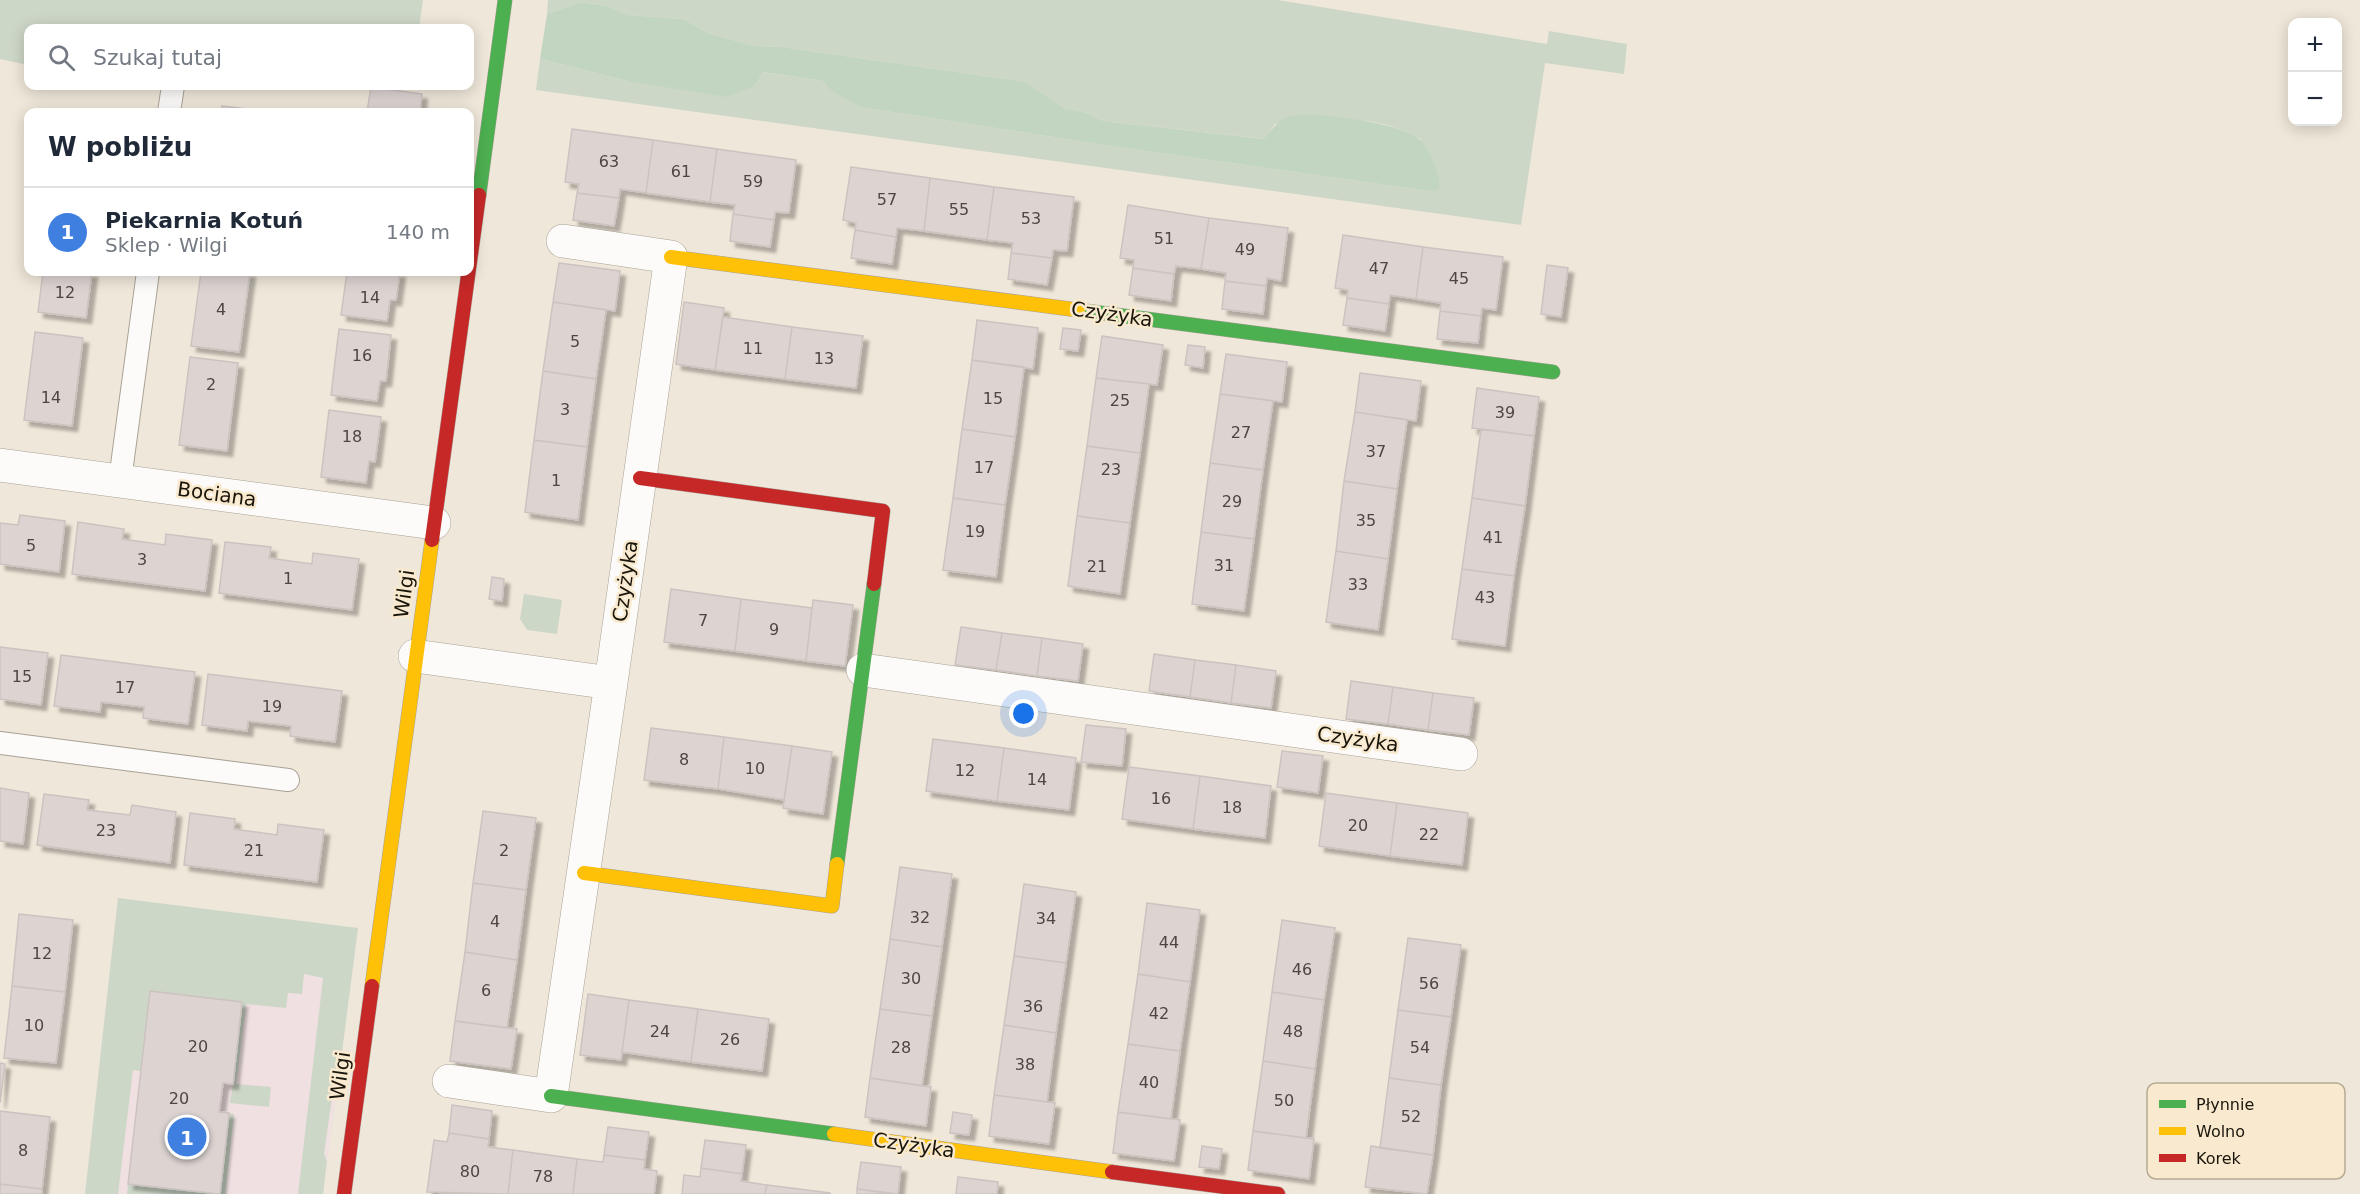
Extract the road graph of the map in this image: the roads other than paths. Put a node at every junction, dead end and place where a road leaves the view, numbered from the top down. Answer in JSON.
{"nodes":[{"id":1,"x":505,"y":0,"type":"edge"},
{"id":2,"x":172,"y":90,"type":"edge"},
{"id":3,"x":170,"y":108,"type":"edge"},
{"id":4,"x":474,"y":228,"type":"edge"},
{"id":5,"x":563,"y":241,"type":"dead end"},
{"id":6,"x":671,"y":256,"type":"junction"},
{"id":7,"x":147,"y":276,"type":"edge"},
{"id":8,"x":468,"y":276,"type":"edge"},
{"id":9,"x":1553,"y":372,"type":"dead end"},
{"id":10,"x":0,"y":465,"type":"edge"},
{"id":11,"x":640,"y":478,"type":"junction"},
{"id":12,"x":120,"y":480,"type":"junction"},
{"id":13,"x":434,"y":523,"type":"junction"},
{"id":14,"x":415,"y":656,"type":"junction"},
{"id":15,"x":863,"y":670,"type":"junction"},
{"id":16,"x":611,"y":683,"type":"junction"},
{"id":17,"x":0,"y":743,"type":"edge"},
{"id":18,"x":1461,"y":754,"type":"dead end"},
{"id":19,"x":288,"y":780,"type":"dead end"},
{"id":20,"x":584,"y":873,"type":"junction"},
{"id":21,"x":449,"y":1082,"type":"dead end"},
{"id":22,"x":551,"y":1096,"type":"junction"},
{"id":23,"x":344,"y":1194,"type":"edge"},
{"id":24,"x":1278,"y":1194,"type":"edge"}],
"edges":[{"from":1,"to":4,"type":"street","name":"Wilgi"},
{"from":2,"to":3,"type":"lane"},
{"from":5,"to":6,"type":"street","name":"Czyżyka"},
{"from":6,"to":9,"type":"street","name":"Czyżyka"},
{"from":6,"to":11,"type":"street","name":"Czyżyka"},
{"from":7,"to":12,"type":"lane"},
{"from":8,"to":13,"type":"street","name":"Wilgi"},
{"from":10,"to":12,"type":"street","name":"Bociana"},
{"from":11,"to":15,"type":"street"},
{"from":11,"to":16,"type":"street","name":"Czyżyka"},
{"from":12,"to":13,"type":"street","name":"Bociana"},
{"from":13,"to":14,"type":"street","name":"Wilgi"},
{"from":14,"to":16,"type":"street"},
{"from":14,"to":23,"type":"street","name":"Wilgi"},
{"from":15,"to":18,"type":"street","name":"Czyżyka"},
{"from":15,"to":20,"type":"street"},
{"from":16,"to":20,"type":"street","name":"Czyżyka"},
{"from":17,"to":19,"type":"lane"},
{"from":20,"to":22,"type":"street","name":"Czyżyka"},
{"from":21,"to":22,"type":"street","name":"Czyżyka"},
{"from":22,"to":24,"type":"street","name":"Czyżyka"}]}
